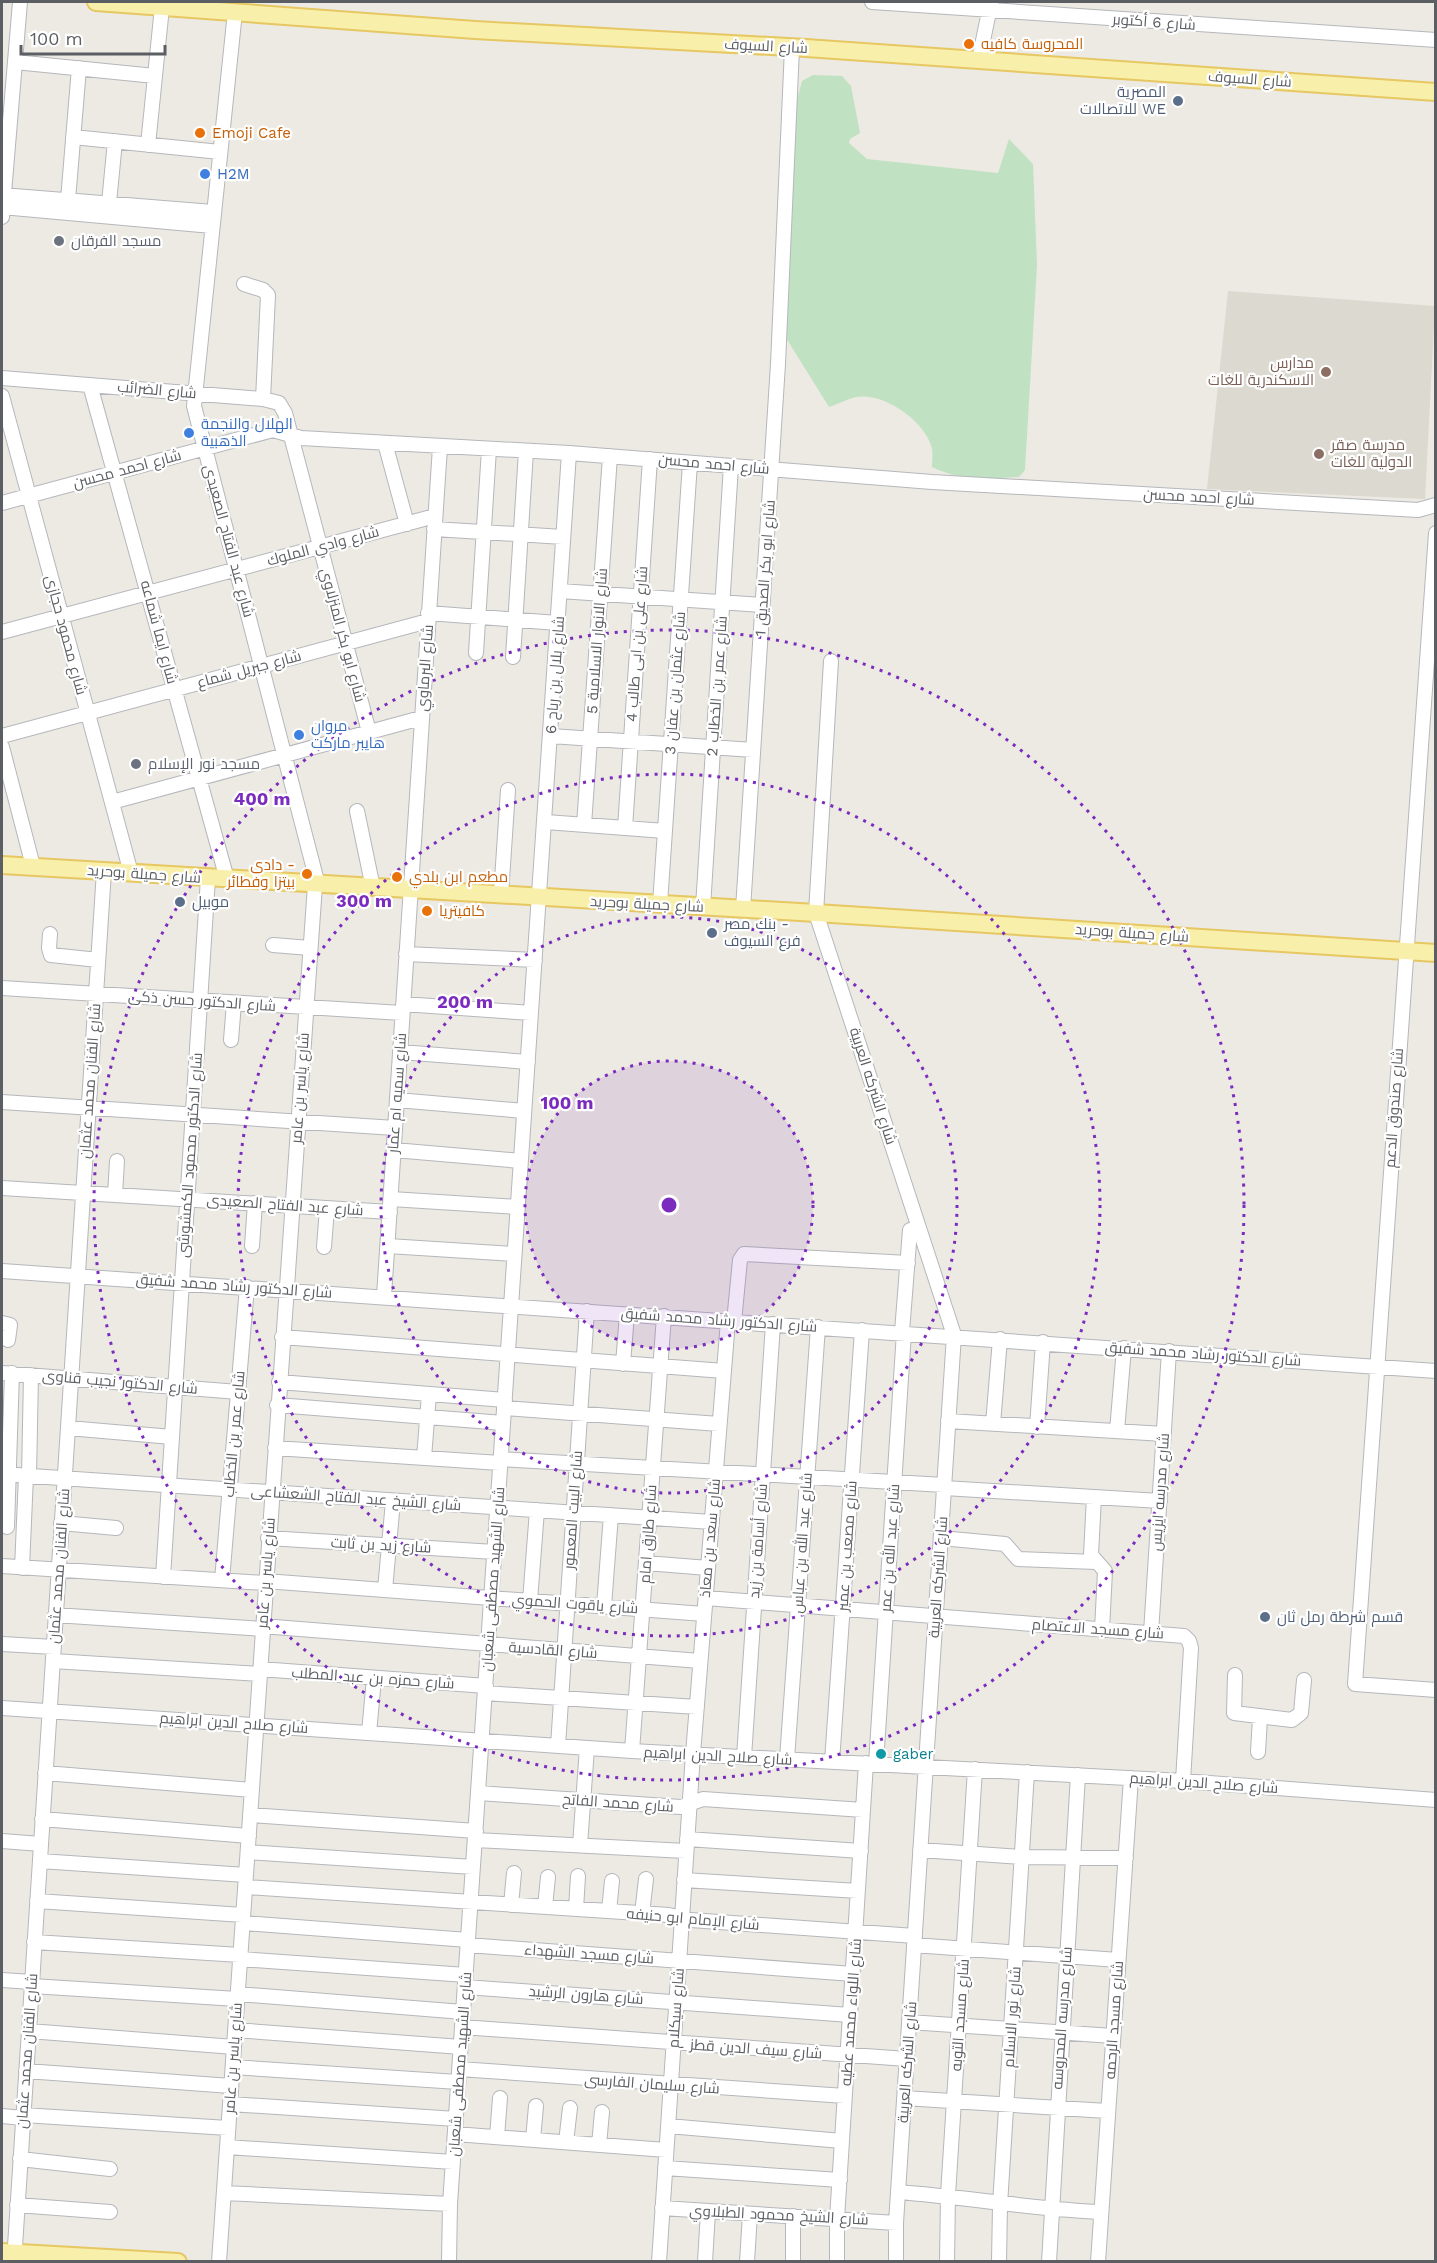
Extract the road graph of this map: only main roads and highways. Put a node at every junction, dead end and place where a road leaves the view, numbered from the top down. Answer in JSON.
{"nodes":[{"id":1,"x":96,"y":2,"type":"edge"},
{"id":2,"x":1436,"y":92,"type":"edge"},
{"id":3,"x":2,"y":865,"type":"edge"},
{"id":4,"x":1436,"y":953,"type":"edge"},
{"id":5,"x":10,"y":2255,"type":"edge"},
{"id":6,"x":178,"y":2262,"type":"edge"}],
"edges":[{"from":1,"to":2,"type":"main road","name":"شارع السيوف"},
{"from":3,"to":4,"type":"main road","name":"شارع جميلة بوحريد"},
{"from":5,"to":6,"type":"main road"}]}
